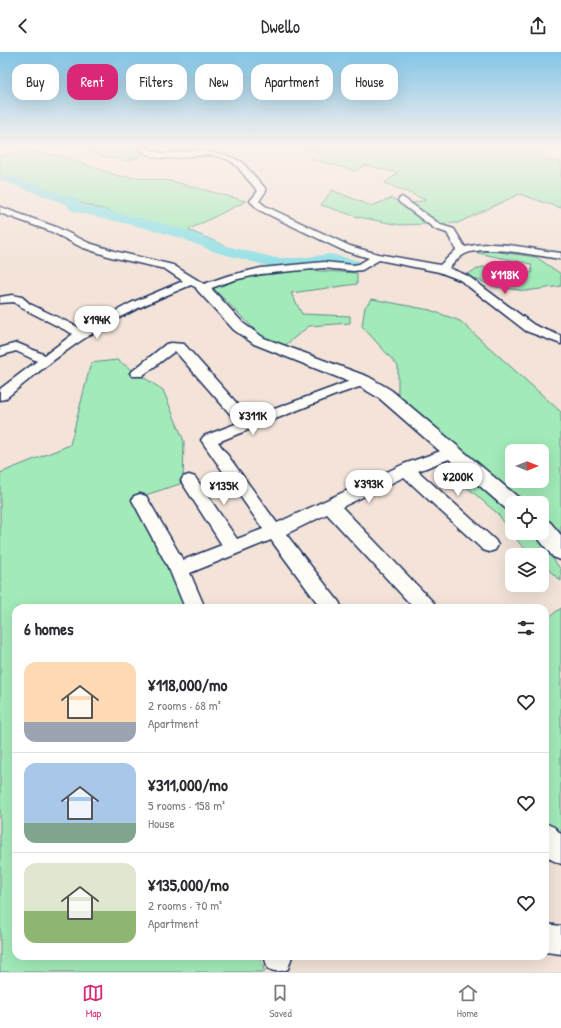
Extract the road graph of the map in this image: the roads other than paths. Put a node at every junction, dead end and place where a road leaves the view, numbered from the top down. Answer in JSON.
{"nodes":[{"id":1,"x":261,"y":189,"type":"edge"},
{"id":2,"x":402,"y":200,"type":"dead end"},
{"id":3,"x":0,"y":210,"type":"edge"},
{"id":4,"x":463,"y":251,"type":"junction"},
{"id":5,"x":561,"y":256,"type":"edge"},
{"id":6,"x":377,"y":258,"type":"junction"},
{"id":7,"x":442,"y":269,"type":"junction"},
{"id":8,"x":197,"y":284,"type":"junction"},
{"id":9,"x":0,"y":300,"type":"edge"},
{"id":10,"x":82,"y":334,"type":"junction"},
{"id":11,"x":561,"y":340,"type":"edge"},
{"id":12,"x":0,"y":352,"type":"edge"},
{"id":13,"x":46,"y":360,"type":"junction"},
{"id":14,"x":137,"y":373,"type":"dead end"},
{"id":15,"x":363,"y":381,"type":"junction"},
{"id":16,"x":0,"y":396,"type":"edge"},
{"id":17,"x":247,"y":424,"type":"junction"},
{"id":18,"x":452,"y":452,"type":"junction"},
{"id":19,"x":406,"y":470,"type":"junction"},
{"id":20,"x":190,"y":481,"type":"dead end"},
{"id":21,"x":505,"y":497,"type":"edge"},
{"id":22,"x":140,"y":500,"type":"dead end"},
{"id":23,"x":330,"y":506,"type":"junction"},
{"id":24,"x":276,"y":531,"type":"junction"},
{"id":25,"x":549,"y":536,"type":"edge"},
{"id":26,"x":490,"y":544,"type":"dead end"},
{"id":27,"x":233,"y":547,"type":"junction"},
{"id":28,"x":561,"y":551,"type":"edge"},
{"id":29,"x":179,"y":569,"type":"junction"},
{"id":30,"x":192,"y":604,"type":"edge"},
{"id":31,"x":329,"y":604,"type":"edge"},
{"id":32,"x":422,"y":604,"type":"edge"},
{"id":33,"x":549,"y":840,"type":"edge"},
{"id":34,"x":561,"y":851,"type":"edge"},
{"id":35,"x":549,"y":938,"type":"edge"},
{"id":36,"x":561,"y":940,"type":"edge"}],
"edges":[{"from":1,"to":6,"type":"street"},
{"from":2,"to":4,"type":"street"},
{"from":3,"to":8,"type":"street"},
{"from":4,"to":5,"type":"street"},
{"from":4,"to":7,"type":"street"},
{"from":6,"to":7,"type":"street"},
{"from":6,"to":8,"type":"street"},
{"from":7,"to":11,"type":"street"},
{"from":8,"to":10,"type":"street"},
{"from":8,"to":15,"type":"street"},
{"from":9,"to":10,"type":"street"},
{"from":10,"to":13,"type":"street"},
{"from":12,"to":13,"type":"street"},
{"from":13,"to":16,"type":"street"},
{"from":14,"to":17,"type":"street"},
{"from":15,"to":17,"type":"street"},
{"from":15,"to":18,"type":"street"},
{"from":17,"to":24,"type":"street"},
{"from":18,"to":19,"type":"street"},
{"from":18,"to":21,"type":"street"},
{"from":19,"to":23,"type":"street"},
{"from":19,"to":26,"type":"street"},
{"from":20,"to":27,"type":"street"},
{"from":22,"to":29,"type":"street"},
{"from":23,"to":24,"type":"street"},
{"from":23,"to":32,"type":"street"},
{"from":24,"to":27,"type":"street"},
{"from":24,"to":31,"type":"street"},
{"from":25,"to":28,"type":"street"},
{"from":27,"to":29,"type":"street"},
{"from":29,"to":30,"type":"street"},
{"from":33,"to":34,"type":"street"},
{"from":35,"to":36,"type":"street"}]}
